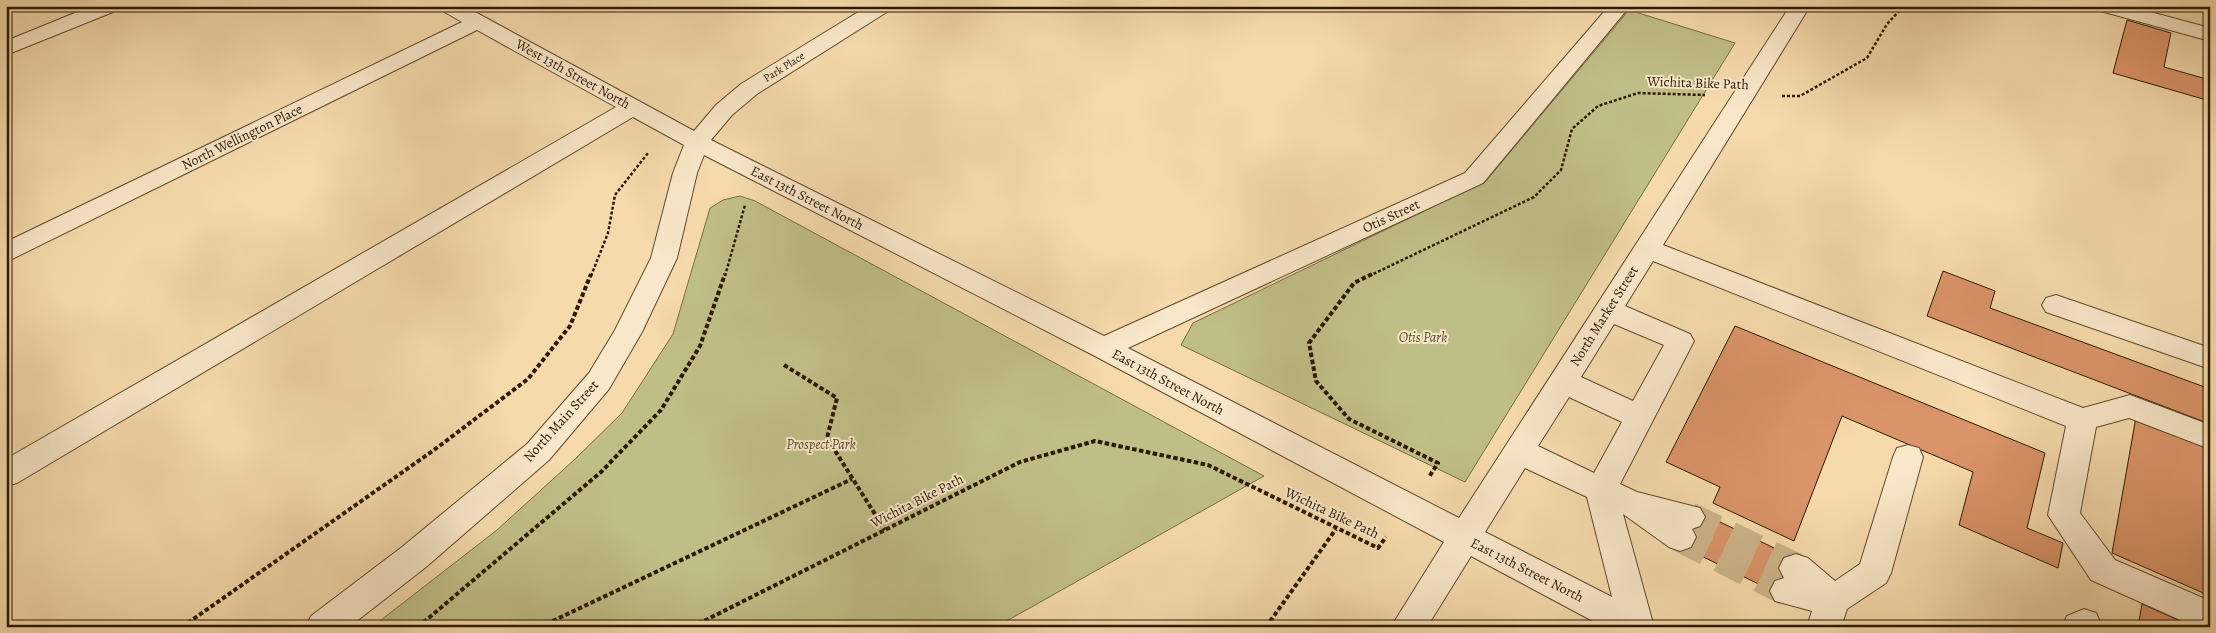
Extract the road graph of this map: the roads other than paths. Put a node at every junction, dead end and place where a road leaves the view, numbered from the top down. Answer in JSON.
{"nodes":[{"id":1,"x":111,"y":6,"type":"edge"},
{"id":2,"x":448,"y":6,"type":"edge"},
{"id":3,"x":883,"y":6,"type":"edge"},
{"id":4,"x":1620,"y":6,"type":"edge"},
{"id":5,"x":1800,"y":6,"type":"edge"},
{"id":6,"x":2104,"y":6,"type":"edge"},
{"id":7,"x":478,"y":22,"type":"junction"},
{"id":8,"x":2210,"y":35,"type":"edge"},
{"id":9,"x":6,"y":48,"type":"edge"},
{"id":10,"x":633,"y":107,"type":"junction"},
{"id":11,"x":697,"y":142,"type":"junction"},
{"id":12,"x":1647,"y":248,"type":"junction"},
{"id":13,"x":6,"y":253,"type":"edge"},
{"id":14,"x":2056,"y":305,"type":"dead end"},
{"id":15,"x":1608,"y":310,"type":"junction"},
{"id":16,"x":1103,"y":348,"type":"junction"},
{"id":17,"x":2210,"y":359,"type":"edge"},
{"id":18,"x":1562,"y":381,"type":"junction"},
{"id":19,"x":1640,"y":417,"type":"junction"},
{"id":20,"x":2082,"y":420,"type":"junction"},
{"id":21,"x":2210,"y":437,"type":"edge"},
{"id":22,"x":1518,"y":451,"type":"junction"},
{"id":23,"x":1908,"y":457,"type":"dead end"},
{"id":24,"x":6,"y":474,"type":"edge"},
{"id":25,"x":1601,"y":490,"type":"junction"},
{"id":26,"x":1685,"y":527,"type":"tunnel mouth"},
{"id":27,"x":1464,"y":538,"type":"junction"},
{"id":28,"x":1792,"y":579,"type":"tunnel mouth"},
{"id":29,"x":1829,"y":614,"type":"edge"},
{"id":30,"x":2210,"y":617,"type":"edge"},
{"id":31,"x":323,"y":627,"type":"edge"},
{"id":32,"x":1408,"y":627,"type":"edge"},
{"id":33,"x":1637,"y":627,"type":"edge"}],
"edges":[{"from":1,"to":9,"type":"street"},
{"from":2,"to":7,"type":"street","name":"West 13th Street North"},
{"from":3,"to":11,"type":"street","name":"Park Place"},
{"from":4,"to":16,"type":"street","name":"Otis Street"},
{"from":5,"to":12,"type":"street","name":"North Market Street"},
{"from":6,"to":8,"type":"street"},
{"from":7,"to":10,"type":"street","name":"West 13th Street North"},
{"from":7,"to":13,"type":"street","name":"North Wellington Place"},
{"from":10,"to":11,"type":"street","name":"West 13th Street North"},
{"from":10,"to":24,"type":"street"},
{"from":11,"to":16,"type":"street","name":"East 13th Street North"},
{"from":11,"to":31,"type":"street","name":"North Main Street"},
{"from":12,"to":15,"type":"street","name":"North Market Street"},
{"from":12,"to":20,"type":"street"},
{"from":14,"to":17,"type":"street"},
{"from":15,"to":18,"type":"street","name":"North Market Street"},
{"from":15,"to":19,"type":"street"},
{"from":16,"to":27,"type":"street","name":"East 13th Street North"},
{"from":18,"to":19,"type":"street"},
{"from":18,"to":22,"type":"street","name":"North Market Street"},
{"from":19,"to":25,"type":"street"},
{"from":20,"to":21,"type":"street"},
{"from":20,"to":30,"type":"street"},
{"from":22,"to":25,"type":"street"},
{"from":22,"to":27,"type":"street","name":"North Market Street"},
{"from":23,"to":29,"type":"street"},
{"from":25,"to":26,"type":"street"},
{"from":25,"to":33,"type":"street"},
{"from":27,"to":32,"type":"street","name":"North Market Street"},
{"from":27,"to":33,"type":"street","name":"East 13th Street North"},
{"from":28,"to":29,"type":"street"}]}
